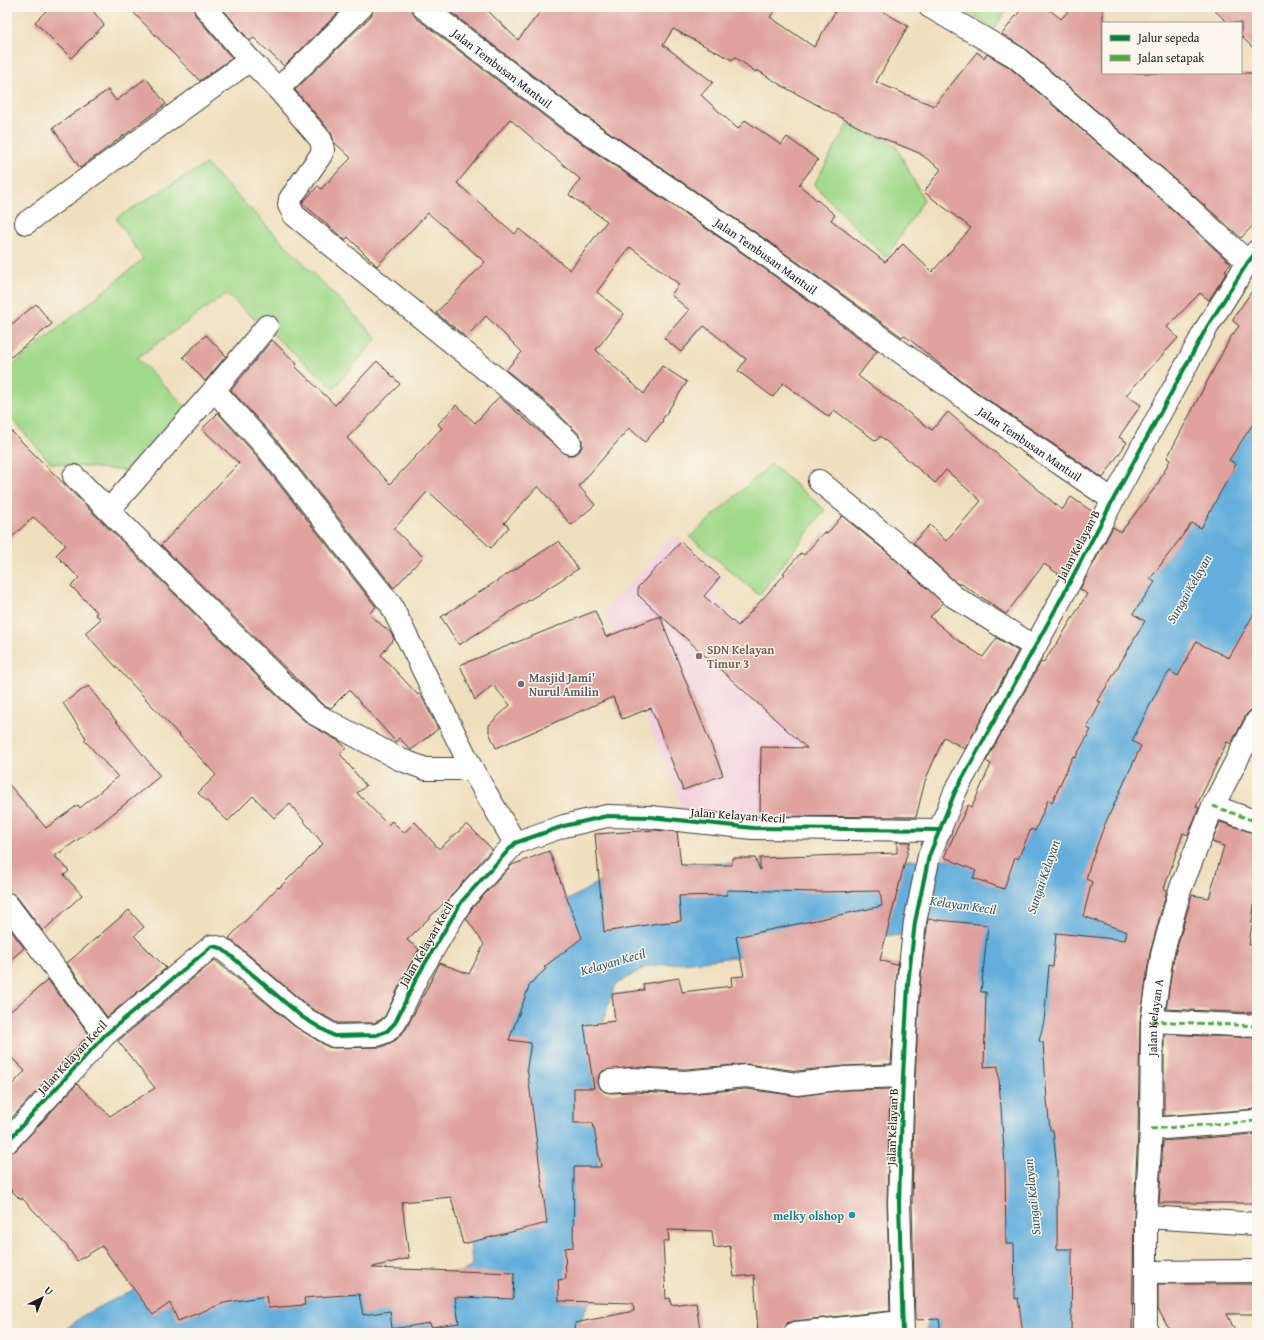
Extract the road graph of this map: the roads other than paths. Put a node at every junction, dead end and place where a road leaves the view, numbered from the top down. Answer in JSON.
{"nodes":[{"id":1,"x":205,"y":7,"type":"edge"},
{"id":2,"x":362,"y":7,"type":"edge"},
{"id":3,"x":423,"y":7,"type":"edge"},
{"id":4,"x":930,"y":7,"type":"edge"},
{"id":5,"x":250,"y":60,"type":"junction"},
{"id":6,"x":278,"y":89,"type":"junction"},
{"id":7,"x":26,"y":223,"type":"dead end"},
{"id":8,"x":1252,"y":256,"type":"edge"},
{"id":9,"x":268,"y":326,"type":"dead end"},
{"id":10,"x":214,"y":390,"type":"junction"},
{"id":11,"x":570,"y":443,"type":"dead end"},
{"id":12,"x":74,"y":476,"type":"dead end"},
{"id":13,"x":819,"y":480,"type":"dead end"},
{"id":14,"x":1113,"y":500,"type":"junction"},
{"id":15,"x":109,"y":510,"type":"junction"},
{"id":16,"x":1035,"y":647,"type":"junction"},
{"id":17,"x":1257,"y":721,"type":"edge"},
{"id":18,"x":472,"y":769,"type":"junction"},
{"id":19,"x":1213,"y":806,"type":"junction"},
{"id":20,"x":1257,"y":822,"type":"edge"},
{"id":21,"x":940,"y":830,"type":"junction"},
{"id":22,"x":515,"y":843,"type":"junction"},
{"id":23,"x":7,"y":904,"type":"edge"},
{"id":24,"x":1152,"y":1021,"type":"junction"},
{"id":25,"x":1257,"y":1026,"type":"edge"},
{"id":26,"x":105,"y":1035,"type":"junction"},
{"id":27,"x":903,"y":1076,"type":"junction"},
{"id":28,"x":610,"y":1081,"type":"dead end"},
{"id":29,"x":1257,"y":1121,"type":"edge"},
{"id":30,"x":1151,"y":1129,"type":"junction"},
{"id":31,"x":7,"y":1142,"type":"edge"},
{"id":32,"x":1146,"y":1217,"type":"junction"},
{"id":33,"x":1257,"y":1224,"type":"edge"},
{"id":34,"x":1257,"y":1271,"type":"edge"},
{"id":35,"x":1146,"y":1272,"type":"junction"},
{"id":36,"x":903,"y":1327,"type":"edge"},
{"id":37,"x":795,"y":1333,"type":"edge"},
{"id":38,"x":1146,"y":1333,"type":"edge"}],
"edges":[{"from":1,"to":5,"type":"street"},
{"from":2,"to":6,"type":"street"},
{"from":3,"to":14,"type":"street","name":"Jalan Tembusan Mantuil"},
{"from":4,"to":8,"type":"street"},
{"from":5,"to":6,"type":"street"},
{"from":5,"to":7,"type":"street"},
{"from":6,"to":11,"type":"street"},
{"from":8,"to":14,"type":"street","name":"Jalan Kelayan B"},
{"from":9,"to":10,"type":"street"},
{"from":10,"to":15,"type":"street"},
{"from":10,"to":18,"type":"street"},
{"from":12,"to":15,"type":"street"},
{"from":13,"to":16,"type":"street"},
{"from":14,"to":16,"type":"street","name":"Jalan Kelayan B"},
{"from":15,"to":18,"type":"street"},
{"from":16,"to":21,"type":"street","name":"Jalan Kelayan B"},
{"from":17,"to":19,"type":"street","name":"Jalan Kelayan A"},
{"from":18,"to":22,"type":"street"},
{"from":19,"to":20,"type":"street"},
{"from":19,"to":24,"type":"street","name":"Jalan Kelayan A"},
{"from":21,"to":22,"type":"street","name":"Jalan Kelayan Kecil"},
{"from":21,"to":27,"type":"street","name":"Jalan Kelayan B"},
{"from":22,"to":26,"type":"street","name":"Jalan Kelayan Kecil"},
{"from":23,"to":26,"type":"street"},
{"from":24,"to":25,"type":"street"},
{"from":24,"to":30,"type":"street","name":"Jalan Kelayan A"},
{"from":26,"to":31,"type":"street","name":"Jalan Kelayan Kecil"},
{"from":27,"to":28,"type":"street"},
{"from":27,"to":36,"type":"street","name":"Jalan Kelayan B"},
{"from":29,"to":30,"type":"street"},
{"from":30,"to":32,"type":"street","name":"Jalan Kelayan A"},
{"from":32,"to":33,"type":"street"},
{"from":32,"to":35,"type":"street","name":"Jalan Kelayan A"},
{"from":34,"to":35,"type":"street"},
{"from":35,"to":38,"type":"street","name":"Jalan Kelayan A"},
{"from":36,"to":37,"type":"street"}]}
